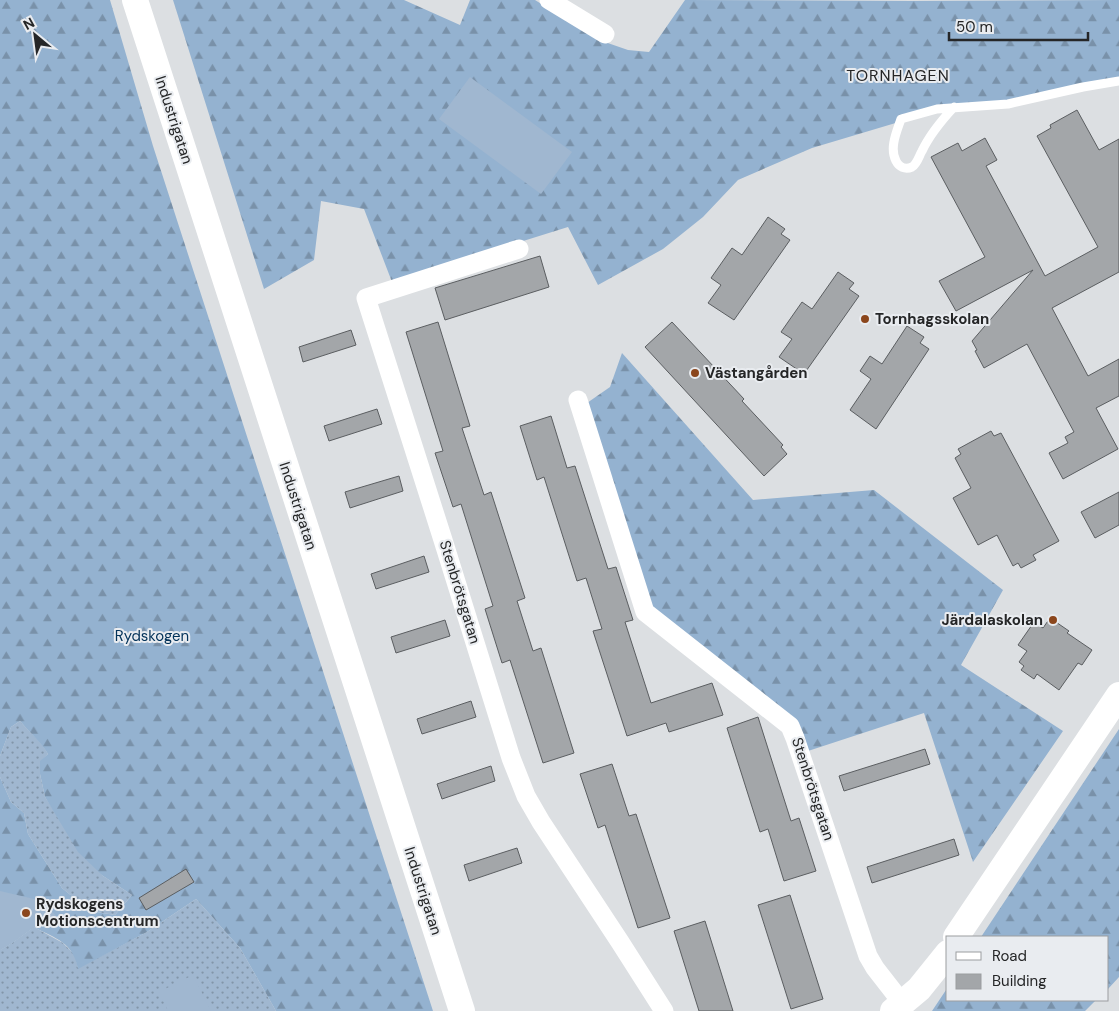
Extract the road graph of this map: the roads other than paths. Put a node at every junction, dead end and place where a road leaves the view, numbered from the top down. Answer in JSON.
{"nodes":[{"id":1,"x":135,"y":0,"type":"edge"},
{"id":2,"x":549,"y":0,"type":"edge"},
{"id":3,"x":605,"y":34,"type":"dead end"},
{"id":4,"x":1119,"y":81,"type":"edge"},
{"id":5,"x":954,"y":107,"type":"junction"},
{"id":6,"x":519,"y":249,"type":"dead end"},
{"id":7,"x":578,"y":400,"type":"dead end"},
{"id":8,"x":1119,"y":695,"type":"edge"},
{"id":9,"x":957,"y":936,"type":"edge"},
{"id":10,"x":946,"y":956,"type":"edge"},
{"id":11,"x":898,"y":1007,"type":"edge"},
{"id":12,"x":462,"y":1011,"type":"edge"},
{"id":13,"x":664,"y":1011,"type":"edge"}],
"edges":[{"from":1,"to":12,"type":"main road","name":"Industrigatan"},
{"from":2,"to":3,"type":"street"},
{"from":4,"to":5,"type":"lane"},
{"from":5,"to":5,"type":"lane"},
{"from":6,"to":13,"type":"street","name":"Stenbrötsgatan"},
{"from":7,"to":11,"type":"street","name":"Stenbrötsgatan"},
{"from":8,"to":9,"type":"main road"},
{"from":10,"to":11,"type":"main road","name":"Stenbrötsgatan"}]}
